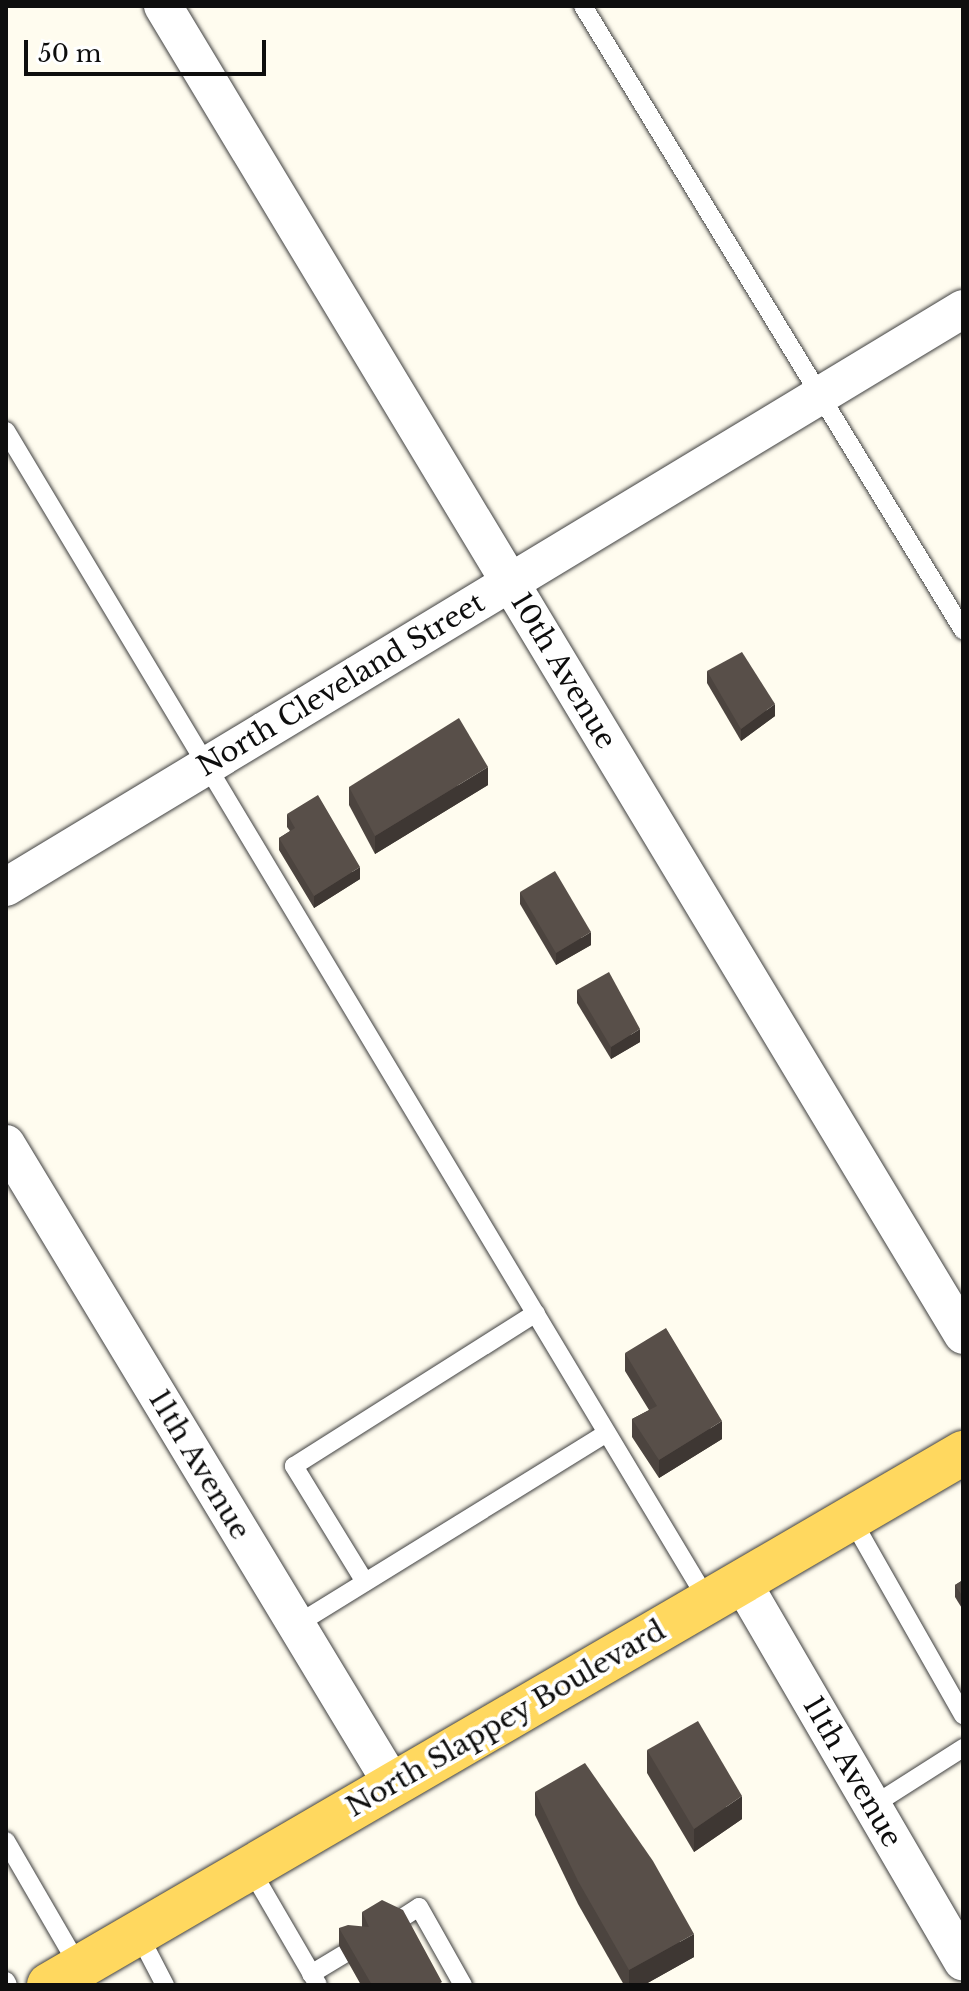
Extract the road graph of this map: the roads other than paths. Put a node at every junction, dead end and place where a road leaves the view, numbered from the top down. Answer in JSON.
{"nodes":[{"id":1,"x":163,"y":6,"type":"edge"},
{"id":2,"x":583,"y":6,"type":"edge"},
{"id":3,"x":963,"y":309,"type":"edge"},
{"id":4,"x":821,"y":395,"type":"junction"},
{"id":5,"x":6,"y":431,"type":"edge"},
{"id":6,"x":510,"y":582,"type":"junction"},
{"id":7,"x":963,"y":630,"type":"edge"},
{"id":8,"x":209,"y":766,"type":"junction"},
{"id":9,"x":6,"y":887,"type":"edge"},
{"id":10,"x":6,"y":1144,"type":"edge"},
{"id":11,"x":536,"y":1313,"type":"junction"},
{"id":12,"x":963,"y":1335,"type":"edge"},
{"id":13,"x":607,"y":1433,"type":"junction"},
{"id":14,"x":963,"y":1453,"type":"edge"},
{"id":15,"x":851,"y":1518,"type":"junction"},
{"id":16,"x":365,"y":1582,"type":"junction"},
{"id":17,"x":725,"y":1592,"type":"junction"},
{"id":18,"x":296,"y":1625,"type":"junction"},
{"id":19,"x":963,"y":1715,"type":"edge"},
{"id":20,"x":963,"y":1748,"type":"edge"},
{"id":21,"x":393,"y":1785,"type":"junction"},
{"id":22,"x":872,"y":1806,"type":"junction"},
{"id":23,"x":6,"y":1841,"type":"edge"},
{"id":24,"x":250,"y":1868,"type":"junction"},
{"id":25,"x":138,"y":1933,"type":"junction"},
{"id":26,"x":963,"y":1961,"type":"edge"},
{"id":27,"x":64,"y":1976,"type":"edge"},
{"id":28,"x":315,"y":1980,"type":"edge"},
{"id":29,"x":165,"y":1985,"type":"edge"},
{"id":30,"x":463,"y":1985,"type":"edge"}],
"edges":[{"from":1,"to":6,"type":"street","name":"10th Avenue"},
{"from":2,"to":4,"type":"lane"},
{"from":3,"to":4,"type":"street","name":"North Cleveland Street"},
{"from":4,"to":6,"type":"street","name":"North Cleveland Street"},
{"from":4,"to":7,"type":"lane"},
{"from":5,"to":8,"type":"lane"},
{"from":6,"to":8,"type":"street","name":"North Cleveland Street"},
{"from":6,"to":12,"type":"street","name":"10th Avenue"},
{"from":8,"to":9,"type":"street","name":"North Cleveland Street"},
{"from":8,"to":11,"type":"lane"},
{"from":10,"to":18,"type":"street","name":"11th Avenue"},
{"from":11,"to":13,"type":"lane"},
{"from":11,"to":16,"type":"lane"},
{"from":13,"to":16,"type":"lane"},
{"from":13,"to":17,"type":"lane"},
{"from":14,"to":15,"type":"main road","name":"North Slappey Boulevard"},
{"from":15,"to":17,"type":"main road","name":"North Slappey Boulevard"},
{"from":15,"to":19,"type":"lane"},
{"from":16,"to":18,"type":"lane"},
{"from":17,"to":21,"type":"main road","name":"North Slappey Boulevard"},
{"from":17,"to":22,"type":"street","name":"11th Avenue"},
{"from":18,"to":21,"type":"street","name":"11th Avenue"},
{"from":20,"to":22,"type":"lane"},
{"from":21,"to":24,"type":"main road","name":"North Slappey Boulevard"},
{"from":22,"to":26,"type":"street","name":"11th Avenue"},
{"from":23,"to":27,"type":"lane"},
{"from":24,"to":25,"type":"main road","name":"North Slappey Boulevard"},
{"from":24,"to":28,"type":"lane"},
{"from":25,"to":27,"type":"main road","name":"North Slappey Boulevard"},
{"from":25,"to":29,"type":"lane"},
{"from":28,"to":30,"type":"lane"}]}
